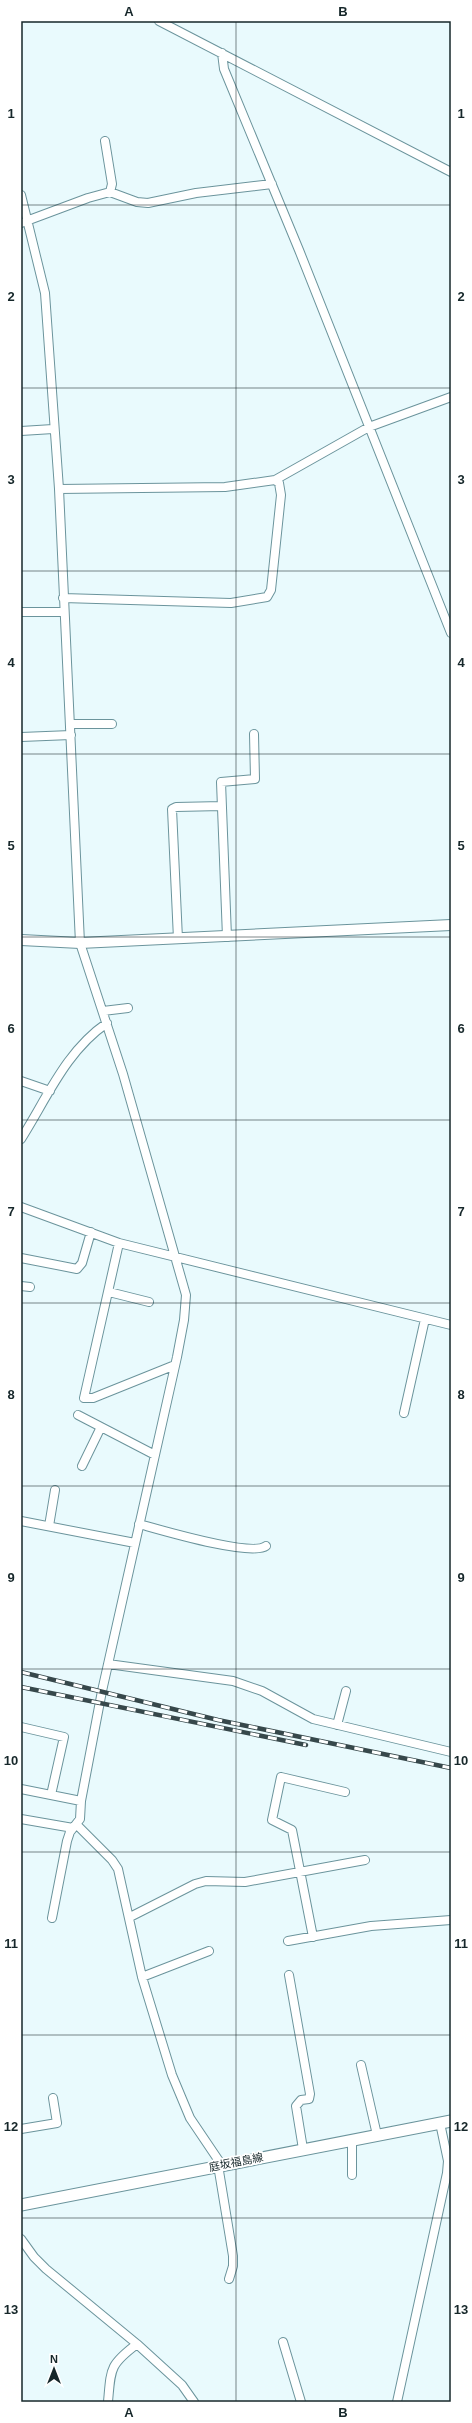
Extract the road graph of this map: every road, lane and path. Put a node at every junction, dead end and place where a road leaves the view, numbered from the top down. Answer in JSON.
{"nodes":[{"id":1,"x":159,"y":21,"type":"edge"},
{"id":2,"x":222,"y":53,"type":"junction"},
{"id":3,"x":105,"y":141,"type":"dead end"},
{"id":4,"x":451,"y":172,"type":"edge"},
{"id":5,"x":272,"y":184,"type":"junction"},
{"id":6,"x":110,"y":192,"type":"junction"},
{"id":7,"x":21,"y":195,"type":"edge"},
{"id":8,"x":24,"y":221,"type":"edge"},
{"id":9,"x":451,"y":397,"type":"edge"},
{"id":10,"x":369,"y":427,"type":"junction"},
{"id":11,"x":53,"y":429,"type":"junction"},
{"id":12,"x":21,"y":431,"type":"edge"},
{"id":13,"x":275,"y":480,"type":"junction"},
{"id":14,"x":59,"y":489,"type":"junction"},
{"id":15,"x":63,"y":598,"type":"junction"},
{"id":16,"x":21,"y":612,"type":"edge"},
{"id":17,"x":64,"y":612,"type":"junction"},
{"id":18,"x":451,"y":633,"type":"edge"},
{"id":19,"x":71,"y":724,"type":"junction"},
{"id":20,"x":112,"y":724,"type":"dead end"},
{"id":21,"x":254,"y":734,"type":"dead end"},
{"id":22,"x":71,"y":735,"type":"junction"},
{"id":23,"x":21,"y":737,"type":"edge"},
{"id":24,"x":222,"y":806,"type":"junction"},
{"id":25,"x":451,"y":925,"type":"edge"},
{"id":26,"x":227,"y":937,"type":"junction"},
{"id":27,"x":178,"y":939,"type":"junction"},
{"id":28,"x":21,"y":940,"type":"edge"},
{"id":29,"x":80,"y":943,"type":"junction"},
{"id":30,"x":128,"y":1008,"type":"dead end"},
{"id":31,"x":103,"y":1011,"type":"junction"},
{"id":32,"x":107,"y":1023,"type":"junction"},
{"id":33,"x":21,"y":1081,"type":"edge"},
{"id":34,"x":50,"y":1091,"type":"junction"},
{"id":35,"x":21,"y":1139,"type":"edge"},
{"id":36,"x":21,"y":1208,"type":"edge"},
{"id":37,"x":91,"y":1232,"type":"junction"},
{"id":38,"x":119,"y":1244,"type":"junction"},
{"id":39,"x":21,"y":1258,"type":"edge"},
{"id":40,"x":176,"y":1258,"type":"junction"},
{"id":41,"x":21,"y":1286,"type":"edge"},
{"id":42,"x":30,"y":1287,"type":"dead end"},
{"id":43,"x":109,"y":1292,"type":"junction"},
{"id":44,"x":150,"y":1302,"type":"dead end"},
{"id":45,"x":425,"y":1319,"type":"junction"},
{"id":46,"x":451,"y":1325,"type":"edge"},
{"id":47,"x":175,"y":1365,"type":"junction"},
{"id":48,"x":404,"y":1413,"type":"dead end"},
{"id":49,"x":78,"y":1415,"type":"dead end"},
{"id":50,"x":100,"y":1427,"type":"junction"},
{"id":51,"x":155,"y":1455,"type":"junction"},
{"id":52,"x":82,"y":1466,"type":"dead end"},
{"id":53,"x":55,"y":1490,"type":"dead end"},
{"id":54,"x":21,"y":1520,"type":"edge"},
{"id":55,"x":139,"y":1524,"type":"junction"},
{"id":56,"x":49,"y":1526,"type":"junction"},
{"id":57,"x":135,"y":1543,"type":"junction"},
{"id":58,"x":266,"y":1546,"type":"dead end"},
{"id":59,"x":108,"y":1664,"type":"junction"},
{"id":60,"x":346,"y":1691,"type":"dead end"},
{"id":61,"x":338,"y":1725,"type":"junction"},
{"id":62,"x":21,"y":1728,"type":"edge"},
{"id":63,"x":451,"y":1752,"type":"edge"},
{"id":64,"x":21,"y":1789,"type":"edge"},
{"id":65,"x":345,"y":1792,"type":"dead end"},
{"id":66,"x":51,"y":1795,"type":"junction"},
{"id":67,"x":81,"y":1801,"type":"junction"},
{"id":68,"x":21,"y":1819,"type":"edge"},
{"id":69,"x":75,"y":1826,"type":"junction"},
{"id":70,"x":365,"y":1860,"type":"dead end"},
{"id":71,"x":300,"y":1872,"type":"junction"},
{"id":72,"x":130,"y":1917,"type":"junction"},
{"id":73,"x":52,"y":1918,"type":"dead end"},
{"id":74,"x":451,"y":1920,"type":"edge"},
{"id":75,"x":313,"y":1937,"type":"junction"},
{"id":76,"x":288,"y":1941,"type":"dead end"},
{"id":77,"x":209,"y":1951,"type":"dead end"},
{"id":78,"x":289,"y":1975,"type":"dead end"},
{"id":79,"x":142,"y":1977,"type":"junction"},
{"id":80,"x":361,"y":2065,"type":"dead end"},
{"id":81,"x":53,"y":2098,"type":"dead end"},
{"id":82,"x":445,"y":2122,"type":"edge"},
{"id":83,"x":21,"y":2129,"type":"edge"},
{"id":84,"x":377,"y":2135,"type":"junction"},
{"id":85,"x":352,"y":2140,"type":"junction"},
{"id":86,"x":303,"y":2149,"type":"junction"},
{"id":87,"x":220,"y":2165,"type":"junction"},
{"id":88,"x":352,"y":2175,"type":"dead end"},
{"id":89,"x":21,"y":2205,"type":"edge"},
{"id":90,"x":21,"y":2239,"type":"edge"},
{"id":91,"x":229,"y":2279,"type":"dead end"},
{"id":92,"x":283,"y":2342,"type":"dead end"},
{"id":93,"x":137,"y":2344,"type":"junction"},
{"id":94,"x":108,"y":2402,"type":"edge"},
{"id":95,"x":194,"y":2402,"type":"edge"},
{"id":96,"x":301,"y":2402,"type":"edge"},
{"id":97,"x":398,"y":2402,"type":"edge"}],
"edges":[{"from":1,"to":2,"type":"street"},
{"from":2,"to":4,"type":"street"},
{"from":2,"to":5,"type":"street"},
{"from":3,"to":6,"type":"street"},
{"from":5,"to":6,"type":"street"},
{"from":5,"to":10,"type":"street"},
{"from":6,"to":8,"type":"street"},
{"from":7,"to":8,"type":"street"},
{"from":8,"to":11,"type":"street"},
{"from":9,"to":10,"type":"street"},
{"from":10,"to":13,"type":"street"},
{"from":10,"to":18,"type":"street"},
{"from":11,"to":12,"type":"street"},
{"from":11,"to":14,"type":"street"},
{"from":13,"to":14,"type":"street"},
{"from":13,"to":15,"type":"street"},
{"from":14,"to":15,"type":"street"},
{"from":15,"to":17,"type":"street"},
{"from":16,"to":17,"type":"street"},
{"from":17,"to":19,"type":"street"},
{"from":19,"to":20,"type":"street"},
{"from":19,"to":22,"type":"street"},
{"from":21,"to":24,"type":"street"},
{"from":22,"to":23,"type":"street"},
{"from":22,"to":29,"type":"street"},
{"from":24,"to":26,"type":"street"},
{"from":24,"to":27,"type":"street"},
{"from":25,"to":26,"type":"street"},
{"from":26,"to":27,"type":"street"},
{"from":27,"to":29,"type":"street"},
{"from":28,"to":29,"type":"street"},
{"from":29,"to":31,"type":"street"},
{"from":30,"to":31,"type":"street"},
{"from":31,"to":32,"type":"street"},
{"from":32,"to":34,"type":"street"},
{"from":32,"to":40,"type":"street"},
{"from":33,"to":34,"type":"street"},
{"from":34,"to":35,"type":"street"},
{"from":36,"to":37,"type":"street"},
{"from":37,"to":38,"type":"street"},
{"from":37,"to":39,"type":"street"},
{"from":38,"to":40,"type":"street"},
{"from":38,"to":43,"type":"street"},
{"from":40,"to":45,"type":"street"},
{"from":40,"to":47,"type":"street"},
{"from":41,"to":42,"type":"street"},
{"from":43,"to":44,"type":"street"},
{"from":43,"to":47,"type":"street"},
{"from":45,"to":46,"type":"street"},
{"from":45,"to":48,"type":"street"},
{"from":47,"to":51,"type":"street"},
{"from":49,"to":50,"type":"street"},
{"from":50,"to":51,"type":"street"},
{"from":50,"to":52,"type":"street"},
{"from":51,"to":55,"type":"street"},
{"from":53,"to":56,"type":"street"},
{"from":54,"to":56,"type":"street"},
{"from":55,"to":57,"type":"street"},
{"from":55,"to":58,"type":"street"},
{"from":56,"to":57,"type":"street"},
{"from":57,"to":59,"type":"street"},
{"from":59,"to":61,"type":"street"},
{"from":59,"to":67,"type":"street"},
{"from":60,"to":61,"type":"street"},
{"from":61,"to":63,"type":"street"},
{"from":62,"to":66,"type":"street"},
{"from":64,"to":66,"type":"street"},
{"from":65,"to":71,"type":"street"},
{"from":66,"to":67,"type":"street"},
{"from":67,"to":69,"type":"street"},
{"from":68,"to":69,"type":"street"},
{"from":69,"to":72,"type":"street"},
{"from":69,"to":73,"type":"street"},
{"from":70,"to":71,"type":"street"},
{"from":71,"to":72,"type":"street"},
{"from":71,"to":75,"type":"street"},
{"from":72,"to":79,"type":"street"},
{"from":74,"to":75,"type":"street"},
{"from":75,"to":76,"type":"street"},
{"from":77,"to":79,"type":"street"},
{"from":78,"to":86,"type":"street"},
{"from":79,"to":87,"type":"street"},
{"from":80,"to":84,"type":"street"},
{"from":81,"to":83,"type":"street"},
{"from":82,"to":84,"type":"main road","name":"庭坂福島線"},
{"from":82,"to":97,"type":"street"},
{"from":84,"to":85,"type":"main road","name":"庭坂福島線"},
{"from":85,"to":86,"type":"main road","name":"庭坂福島線"},
{"from":85,"to":88,"type":"street"},
{"from":86,"to":87,"type":"main road","name":"庭坂福島線"},
{"from":87,"to":89,"type":"main road","name":"庭坂福島線"},
{"from":87,"to":91,"type":"street"},
{"from":90,"to":93,"type":"street"},
{"from":92,"to":96,"type":"street"},
{"from":93,"to":94,"type":"street"},
{"from":93,"to":95,"type":"street"}]}
